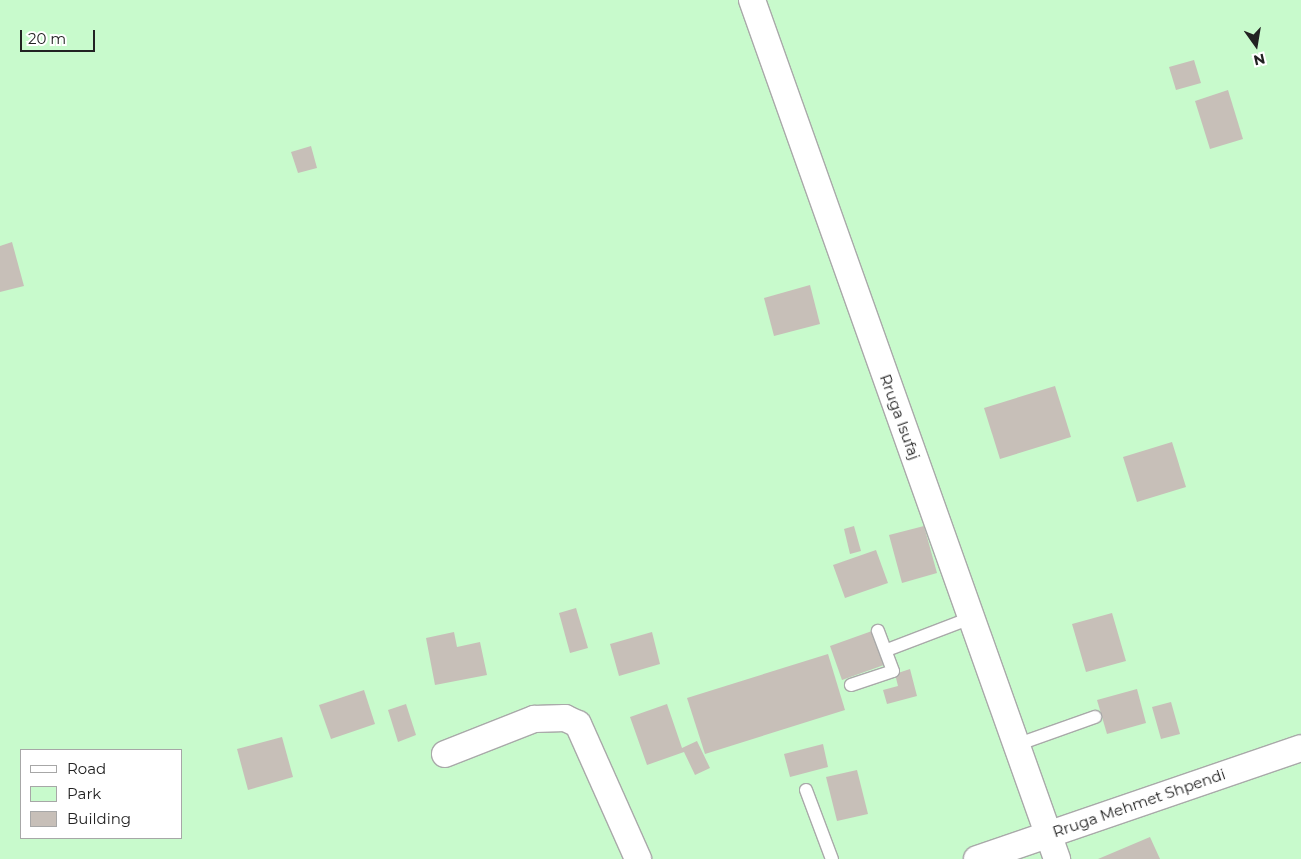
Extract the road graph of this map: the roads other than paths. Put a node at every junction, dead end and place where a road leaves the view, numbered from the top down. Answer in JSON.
{"nodes":[{"id":1,"x":752,"y":0,"type":"edge"},
{"id":2,"x":971,"y":618,"type":"junction"},
{"id":3,"x":878,"y":631,"type":"dead end"},
{"id":4,"x":887,"y":650,"type":"junction"},
{"id":5,"x":851,"y":685,"type":"dead end"},
{"id":6,"x":1095,"y":717,"type":"dead end"},
{"id":7,"x":1016,"y":745,"type":"junction"},
{"id":8,"x":1301,"y":748,"type":"edge"},
{"id":9,"x":445,"y":754,"type":"dead end"},
{"id":10,"x":806,"y":790,"type":"dead end"},
{"id":11,"x":1048,"y":834,"type":"junction"},
{"id":12,"x":638,"y":859,"type":"edge"},
{"id":13,"x":832,"y":859,"type":"edge"},
{"id":14,"x":977,"y":859,"type":"edge"},
{"id":15,"x":1057,"y":859,"type":"edge"}],
"edges":[{"from":1,"to":2,"type":"street","name":"Rruga Isufaj"},
{"from":2,"to":4,"type":"lane"},
{"from":2,"to":7,"type":"street","name":"Rruga Isufaj"},
{"from":3,"to":4,"type":"lane"},
{"from":4,"to":5,"type":"lane"},
{"from":6,"to":7,"type":"lane"},
{"from":7,"to":11,"type":"street","name":"Rruga Isufaj"},
{"from":8,"to":11,"type":"street","name":"Rruga Mehmet Shpendi"},
{"from":9,"to":12,"type":"street"},
{"from":10,"to":13,"type":"lane"},
{"from":11,"to":14,"type":"street","name":"Rruga Mehmet Shpendi"},
{"from":11,"to":15,"type":"street","name":"Rruga Isufaj"}]}
